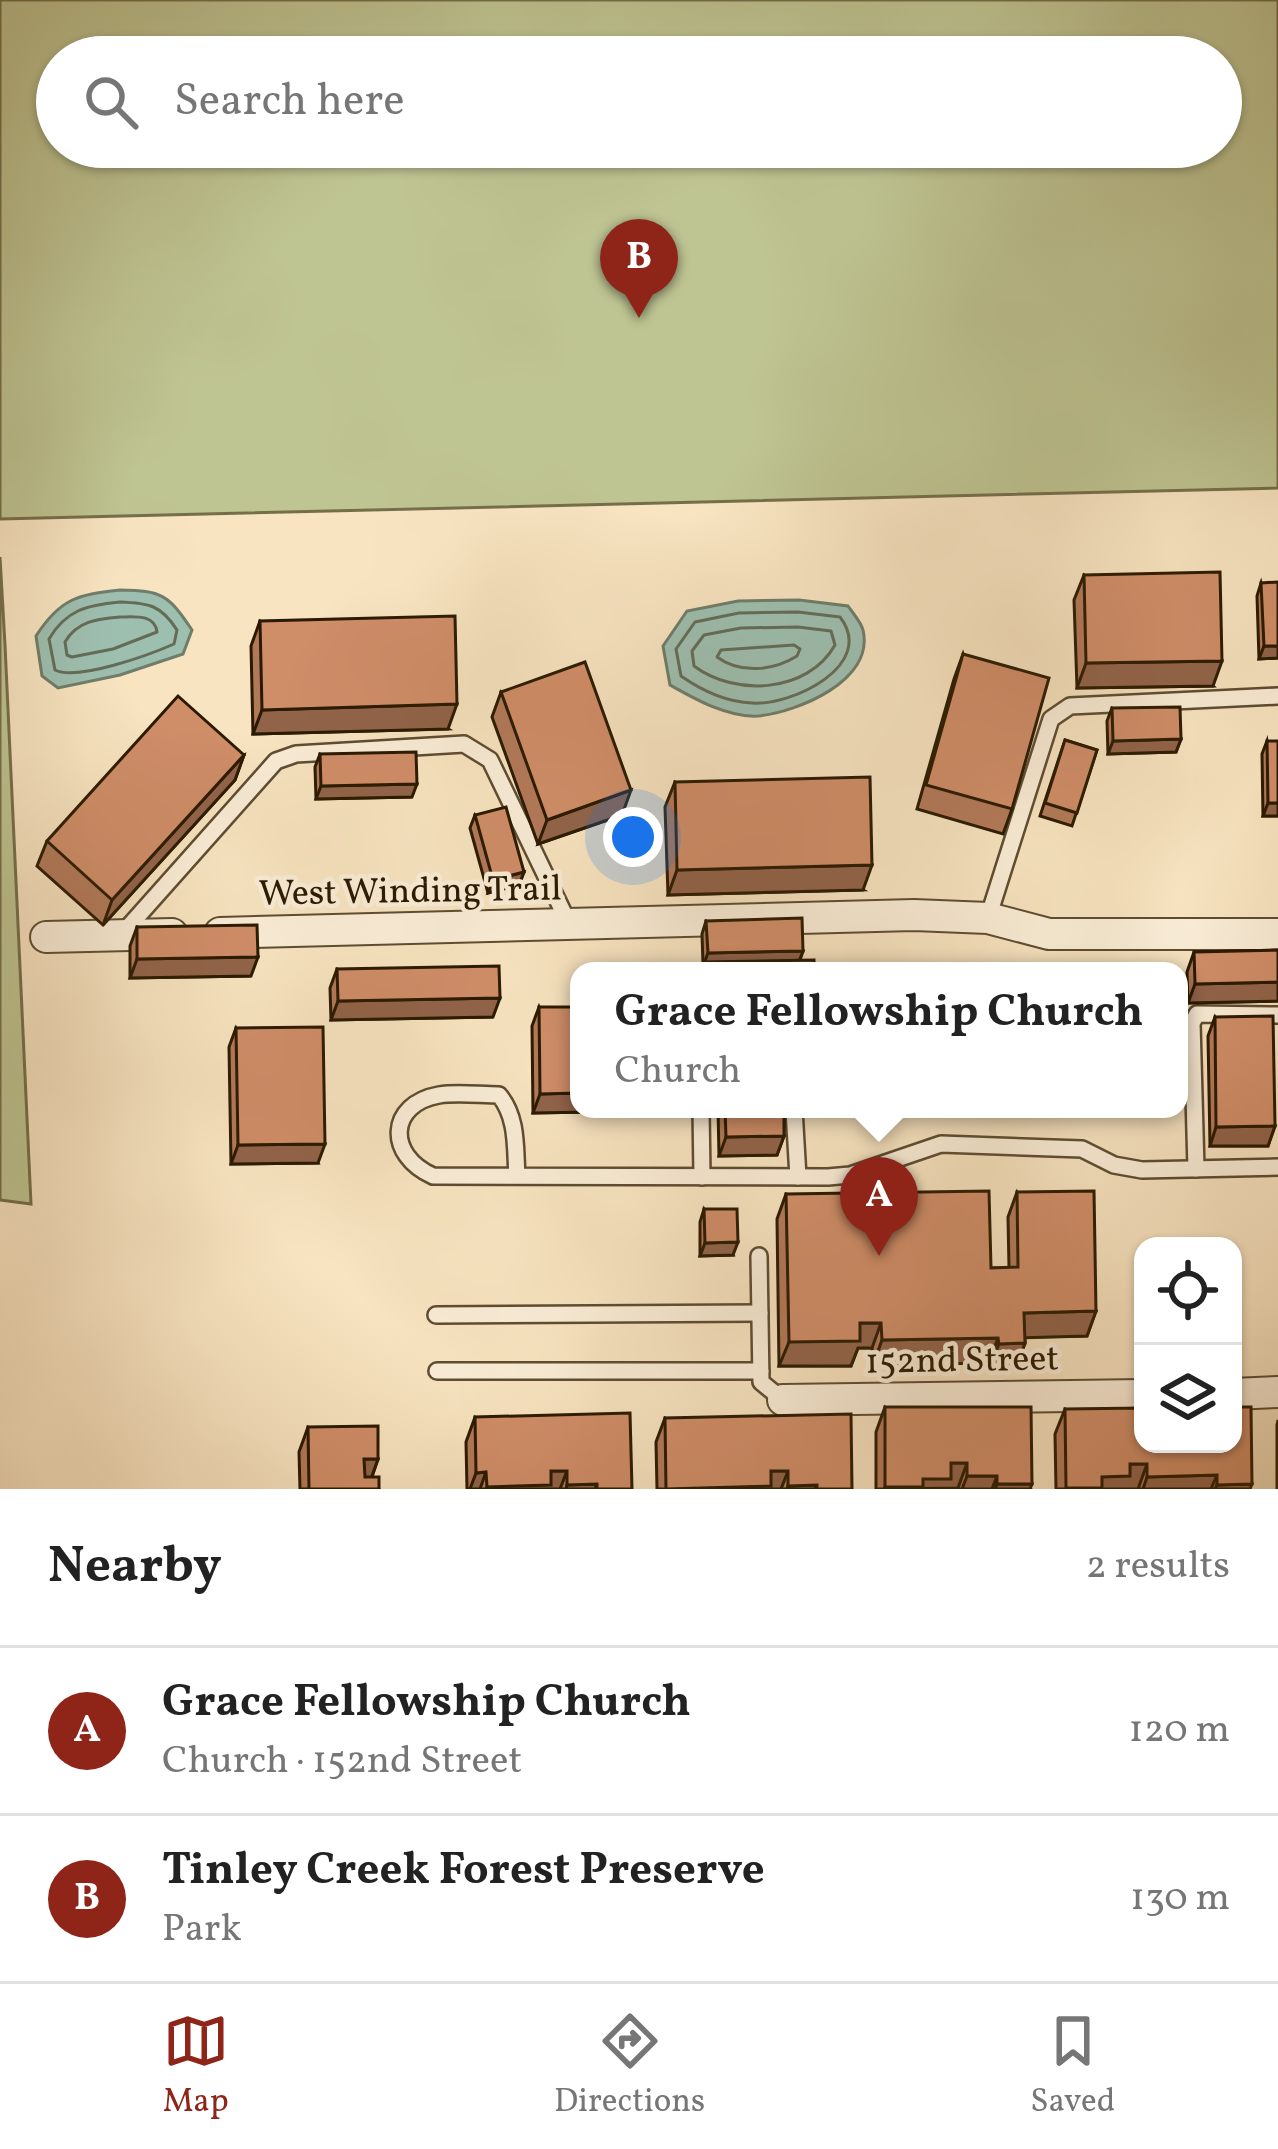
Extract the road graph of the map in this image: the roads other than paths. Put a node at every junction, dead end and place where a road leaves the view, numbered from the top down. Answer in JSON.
{"nodes":[{"id":1,"x":1278,"y":696,"type":"edge"},
{"id":2,"x":988,"y":918,"type":"junction"},
{"id":3,"x":569,"y":924,"type":"junction"},
{"id":4,"x":1278,"y":934,"type":"edge"},
{"id":5,"x":120,"y":936,"type":"junction"},
{"id":6,"x":46,"y":938,"type":"dead end"},
{"id":7,"x":1278,"y":1015,"type":"edge"},
{"id":8,"x":701,"y":1118,"type":"edge"},
{"id":9,"x":795,"y":1118,"type":"edge"},
{"id":10,"x":1278,"y":1167,"type":"edge"},
{"id":11,"x":1196,"y":1169,"type":"junction"},
{"id":12,"x":517,"y":1176,"type":"junction"},
{"id":13,"x":702,"y":1177,"type":"junction"},
{"id":14,"x":798,"y":1177,"type":"junction"},
{"id":15,"x":759,"y":1256,"type":"dead end"},
{"id":16,"x":760,"y":1313,"type":"junction"},
{"id":17,"x":436,"y":1316,"type":"dead end"},
{"id":18,"x":437,"y":1371,"type":"dead end"},
{"id":19,"x":761,"y":1371,"type":"junction"},
{"id":20,"x":1278,"y":1392,"type":"edge"},
{"id":21,"x":1242,"y":1394,"type":"edge"},
{"id":22,"x":1134,"y":1395,"type":"edge"},
{"id":23,"x":783,"y":1400,"type":"joint"}],
"edges":[{"from":1,"to":2,"type":"lane"},
{"from":2,"to":3,"type":"street","name":"West Winding Trail"},
{"from":2,"to":4,"type":"street","name":"West Winding Trail"},
{"from":3,"to":5,"type":"street","name":"West Winding Trail"},
{"from":3,"to":5,"type":"lane"},
{"from":5,"to":6,"type":"street","name":"West Winding Trail"},
{"from":7,"to":11,"type":"lane"},
{"from":8,"to":13,"type":"lane"},
{"from":9,"to":14,"type":"lane"},
{"from":10,"to":11,"type":"lane"},
{"from":11,"to":14,"type":"lane"},
{"from":12,"to":12,"type":"lane"},
{"from":12,"to":13,"type":"lane"},
{"from":13,"to":14,"type":"lane"},
{"from":15,"to":16,"type":"lane"},
{"from":16,"to":17,"type":"lane"},
{"from":16,"to":19,"type":"lane"},
{"from":18,"to":19,"type":"lane"},
{"from":19,"to":23,"type":"lane"},
{"from":20,"to":21,"type":"street"},
{"from":22,"to":23,"type":"street","name":"152nd Street"}]}
